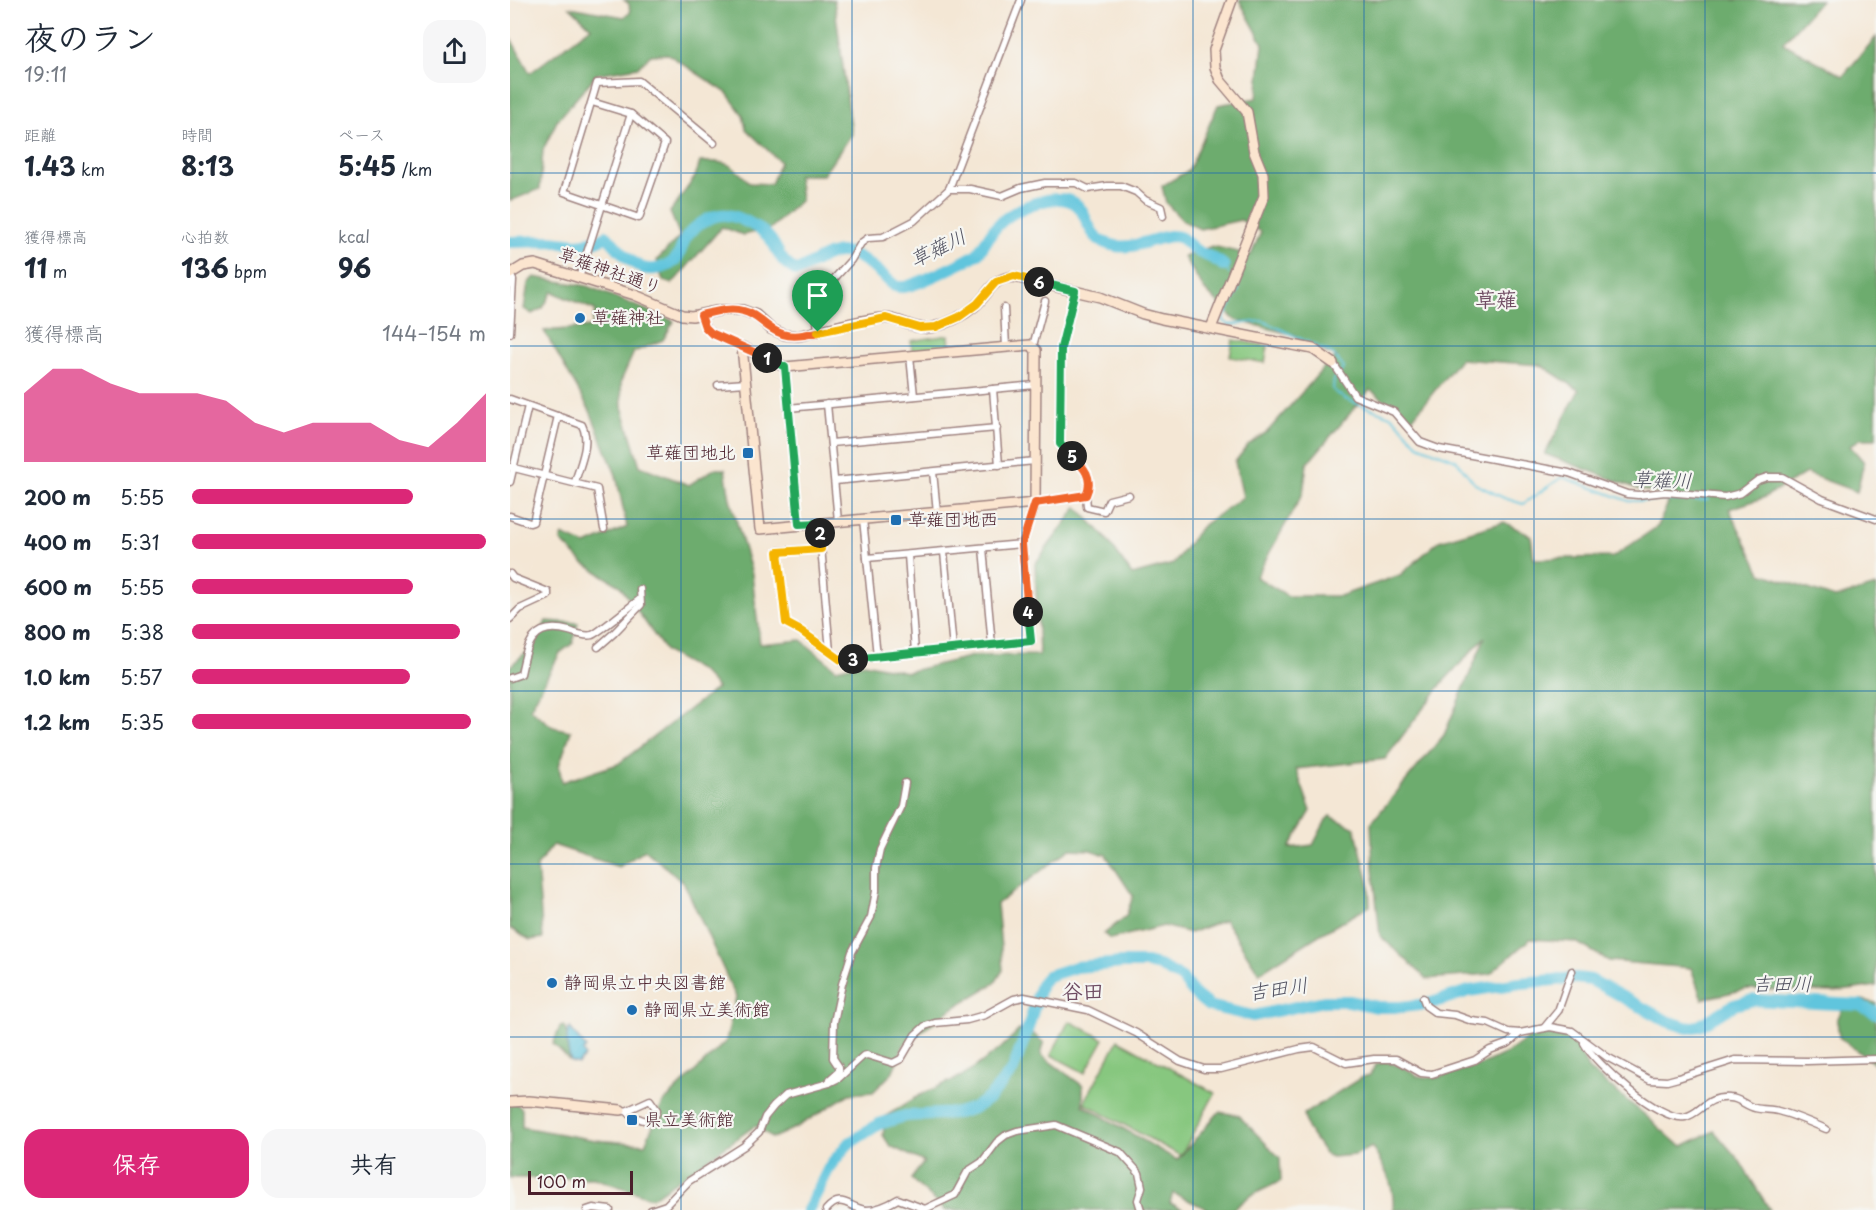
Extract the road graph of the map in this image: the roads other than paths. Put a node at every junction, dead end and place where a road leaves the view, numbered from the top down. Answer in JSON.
{"nodes":[{"id":1,"x":1021,"y":0,"type":"edge"},
{"id":2,"x":1232,"y":0,"type":"edge"},
{"id":3,"x":592,"y":102,"type":"junction"},
{"id":4,"x":631,"y":114,"type":"junction"},
{"id":5,"x":714,"y":143,"type":"dead end"},
{"id":6,"x":949,"y":189,"type":"junction"},
{"id":7,"x":602,"y":206,"type":"junction"},
{"id":8,"x":1163,"y":216,"type":"dead end"},
{"id":9,"x":510,"y":274,"type":"edge"},
{"id":10,"x":579,"y":278,"type":"junction"},
{"id":11,"x":1075,"y":291,"type":"junction"},
{"id":12,"x":1045,"y":301,"type":"dead end"},
{"id":13,"x":1004,"y":308,"type":"dead end"},
{"id":14,"x":701,"y":315,"type":"junction"},
{"id":15,"x":1211,"y":327,"type":"junction"},
{"id":16,"x":510,"y":330,"type":"edge"},
{"id":17,"x":818,"y":332,"type":"junction"},
{"id":18,"x":1034,"y":346,"type":"junction"},
{"id":19,"x":742,"y":347,"type":"junction"},
{"id":20,"x":1006,"y":347,"type":"junction"},
{"id":21,"x":910,"y":356,"type":"junction"},
{"id":22,"x":1333,"y":363,"type":"joint"},
{"id":23,"x":785,"y":367,"type":"junction"},
{"id":24,"x":746,"y":383,"type":"junction"},
{"id":25,"x":718,"y":385,"type":"dead end"},
{"id":26,"x":1035,"y":385,"type":"junction"},
{"id":27,"x":993,"y":389,"type":"junction"},
{"id":28,"x":915,"y":396,"type":"junction"},
{"id":29,"x":510,"y":399,"type":"edge"},
{"id":30,"x":828,"y":404,"type":"junction"},
{"id":31,"x":528,"y":406,"type":"junction"},
{"id":32,"x":788,"y":408,"type":"junction"},
{"id":33,"x":558,"y":416,"type":"junction"},
{"id":34,"x":997,"y":428,"type":"junction"},
{"id":35,"x":831,"y":443,"type":"junction"},
{"id":36,"x":1035,"y":461,"type":"junction"},
{"id":37,"x":999,"y":465,"type":"junction"},
{"id":38,"x":511,"y":468,"type":"edge"},
{"id":39,"x":933,"y":472,"type":"junction"},
{"id":40,"x":545,"y":476,"type":"junction"},
{"id":41,"x":835,"y":481,"type":"junction"},
{"id":42,"x":510,"y":482,"type":"edge"},
{"id":43,"x":576,"y":482,"type":"junction"},
{"id":44,"x":1086,"y":495,"type":"junction"},
{"id":45,"x":1129,"y":495,"type":"dead end"},
{"id":46,"x":1035,"y":503,"type":"junction"},
{"id":47,"x":937,"y":512,"type":"junction"},
{"id":48,"x":510,"y":516,"type":"edge"},
{"id":49,"x":863,"y":519,"type":"junction"},
{"id":50,"x":1876,"y":519,"type":"edge"},
{"id":51,"x":838,"y":521,"type":"junction"},
{"id":52,"x":819,"y":523,"type":"junction"},
{"id":53,"x":799,"y":524,"type":"junction"},
{"id":54,"x":603,"y":529,"type":"dead end"},
{"id":55,"x":1022,"y":544,"type":"junction"},
{"id":56,"x":984,"y":548,"type":"junction"},
{"id":57,"x":821,"y":549,"type":"junction"},
{"id":58,"x":944,"y":552,"type":"junction"},
{"id":59,"x":908,"y":555,"type":"junction"},
{"id":60,"x":867,"y":558,"type":"junction"},
{"id":61,"x":510,"y":574,"type":"edge"},
{"id":62,"x":640,"y":589,"type":"dead end"},
{"id":63,"x":640,"y":599,"type":"junction"},
{"id":64,"x":510,"y":619,"type":"edge"},
{"id":65,"x":992,"y":645,"type":"junction"},
{"id":66,"x":598,"y":646,"type":"dead end"},
{"id":67,"x":953,"y":649,"type":"junction"},
{"id":68,"x":830,"y":652,"type":"junction"},
{"id":69,"x":915,"y":652,"type":"junction"},
{"id":70,"x":877,"y":656,"type":"junction"},
{"id":71,"x":510,"y":678,"type":"edge"},
{"id":72,"x":905,"y":783,"type":"dead end"},
{"id":73,"x":1572,"y":971,"type":"dead end"},
{"id":74,"x":1423,"y":998,"type":"dead end"},
{"id":75,"x":1544,"y":1028,"type":"junction"},
{"id":76,"x":1520,"y":1034,"type":"junction"},
{"id":77,"x":1583,"y":1040,"type":"junction"},
{"id":78,"x":1876,"y":1059,"type":"edge"},
{"id":79,"x":829,"y":1083,"type":"junction"},
{"id":80,"x":510,"y":1102,"type":"edge"},
{"id":81,"x":624,"y":1111,"type":"junction"},
{"id":82,"x":1826,"y":1128,"type":"dead end"},
{"id":83,"x":587,"y":1210,"type":"edge"},
{"id":84,"x":610,"y":1210,"type":"edge"},
{"id":85,"x":651,"y":1210,"type":"edge"},
{"id":86,"x":826,"y":1210,"type":"edge"},
{"id":87,"x":1141,"y":1210,"type":"edge"}],
"edges":[{"from":1,"to":6,"type":"street"},
{"from":2,"to":15,"type":"street"},
{"from":3,"to":4,"type":"street"},
{"from":3,"to":5,"type":"street"},
{"from":3,"to":7,"type":"street"},
{"from":4,"to":7,"type":"street"},
{"from":4,"to":7,"type":"street"},
{"from":6,"to":8,"type":"street"},
{"from":6,"to":17,"type":"street"},
{"from":7,"to":10,"type":"street"},
{"from":9,"to":10,"type":"street","name":"草薙神社通り"},
{"from":9,"to":16,"type":"street"},
{"from":10,"to":14,"type":"street","name":"草薙神社通り"},
{"from":11,"to":15,"type":"street"},
{"from":11,"to":17,"type":"street","name":"草薙神社通り"},
{"from":11,"to":44,"type":"street"},
{"from":12,"to":18,"type":"street"},
{"from":13,"to":20,"type":"street"},
{"from":14,"to":17,"type":"street","name":"草薙神社通り"},
{"from":14,"to":19,"type":"street"},
{"from":15,"to":22,"type":"street"},
{"from":18,"to":20,"type":"street"},
{"from":18,"to":26,"type":"street"},
{"from":19,"to":23,"type":"street"},
{"from":19,"to":24,"type":"street"},
{"from":20,"to":21,"type":"street"},
{"from":21,"to":23,"type":"street"},
{"from":21,"to":28,"type":"street"},
{"from":22,"to":50,"type":"street"},
{"from":23,"to":32,"type":"street"},
{"from":24,"to":25,"type":"street"},
{"from":24,"to":53,"type":"street"},
{"from":26,"to":27,"type":"street"},
{"from":26,"to":36,"type":"street"},
{"from":27,"to":28,"type":"street"},
{"from":27,"to":34,"type":"street"},
{"from":28,"to":30,"type":"street"},
{"from":29,"to":31,"type":"street"},
{"from":30,"to":32,"type":"street"},
{"from":30,"to":35,"type":"street"},
{"from":31,"to":33,"type":"street"},
{"from":31,"to":38,"type":"street"},
{"from":32,"to":53,"type":"street"},
{"from":33,"to":40,"type":"street"},
{"from":33,"to":43,"type":"street"},
{"from":34,"to":35,"type":"street"},
{"from":34,"to":37,"type":"street"},
{"from":35,"to":41,"type":"street"},
{"from":36,"to":37,"type":"street"},
{"from":36,"to":46,"type":"street"},
{"from":37,"to":39,"type":"street"},
{"from":38,"to":40,"type":"street"},
{"from":38,"to":42,"type":"street"},
{"from":39,"to":41,"type":"street"},
{"from":39,"to":47,"type":"street"},
{"from":40,"to":43,"type":"street"},
{"from":40,"to":48,"type":"street"},
{"from":41,"to":51,"type":"street"},
{"from":43,"to":54,"type":"street"},
{"from":44,"to":45,"type":"street"},
{"from":44,"to":46,"type":"street"},
{"from":46,"to":47,"type":"street"},
{"from":46,"to":55,"type":"street"},
{"from":47,"to":49,"type":"street"},
{"from":49,"to":51,"type":"street"},
{"from":49,"to":60,"type":"street"},
{"from":51,"to":52,"type":"street"},
{"from":52,"to":53,"type":"street"},
{"from":52,"to":57,"type":"street"},
{"from":55,"to":56,"type":"street"},
{"from":55,"to":65,"type":"street"},
{"from":56,"to":58,"type":"street"},
{"from":56,"to":65,"type":"street"},
{"from":57,"to":68,"type":"street"},
{"from":57,"to":68,"type":"street"},
{"from":58,"to":59,"type":"street"},
{"from":58,"to":67,"type":"street"},
{"from":59,"to":60,"type":"street"},
{"from":59,"to":69,"type":"street"},
{"from":60,"to":70,"type":"street"},
{"from":61,"to":64,"type":"street"},
{"from":62,"to":63,"type":"street"},
{"from":63,"to":66,"type":"street"},
{"from":63,"to":71,"type":"street"},
{"from":65,"to":67,"type":"street"},
{"from":67,"to":69,"type":"street"},
{"from":68,"to":70,"type":"street"},
{"from":69,"to":70,"type":"street"},
{"from":72,"to":79,"type":"street"},
{"from":73,"to":75,"type":"street"},
{"from":74,"to":76,"type":"street"},
{"from":75,"to":76,"type":"street"},
{"from":75,"to":77,"type":"street"},
{"from":76,"to":79,"type":"street"},
{"from":77,"to":78,"type":"street"},
{"from":77,"to":82,"type":"street"},
{"from":79,"to":85,"type":"street"},
{"from":80,"to":81,"type":"street"},
{"from":81,"to":81,"type":"street"},
{"from":83,"to":84,"type":"street"},
{"from":86,"to":87,"type":"street"}]}
